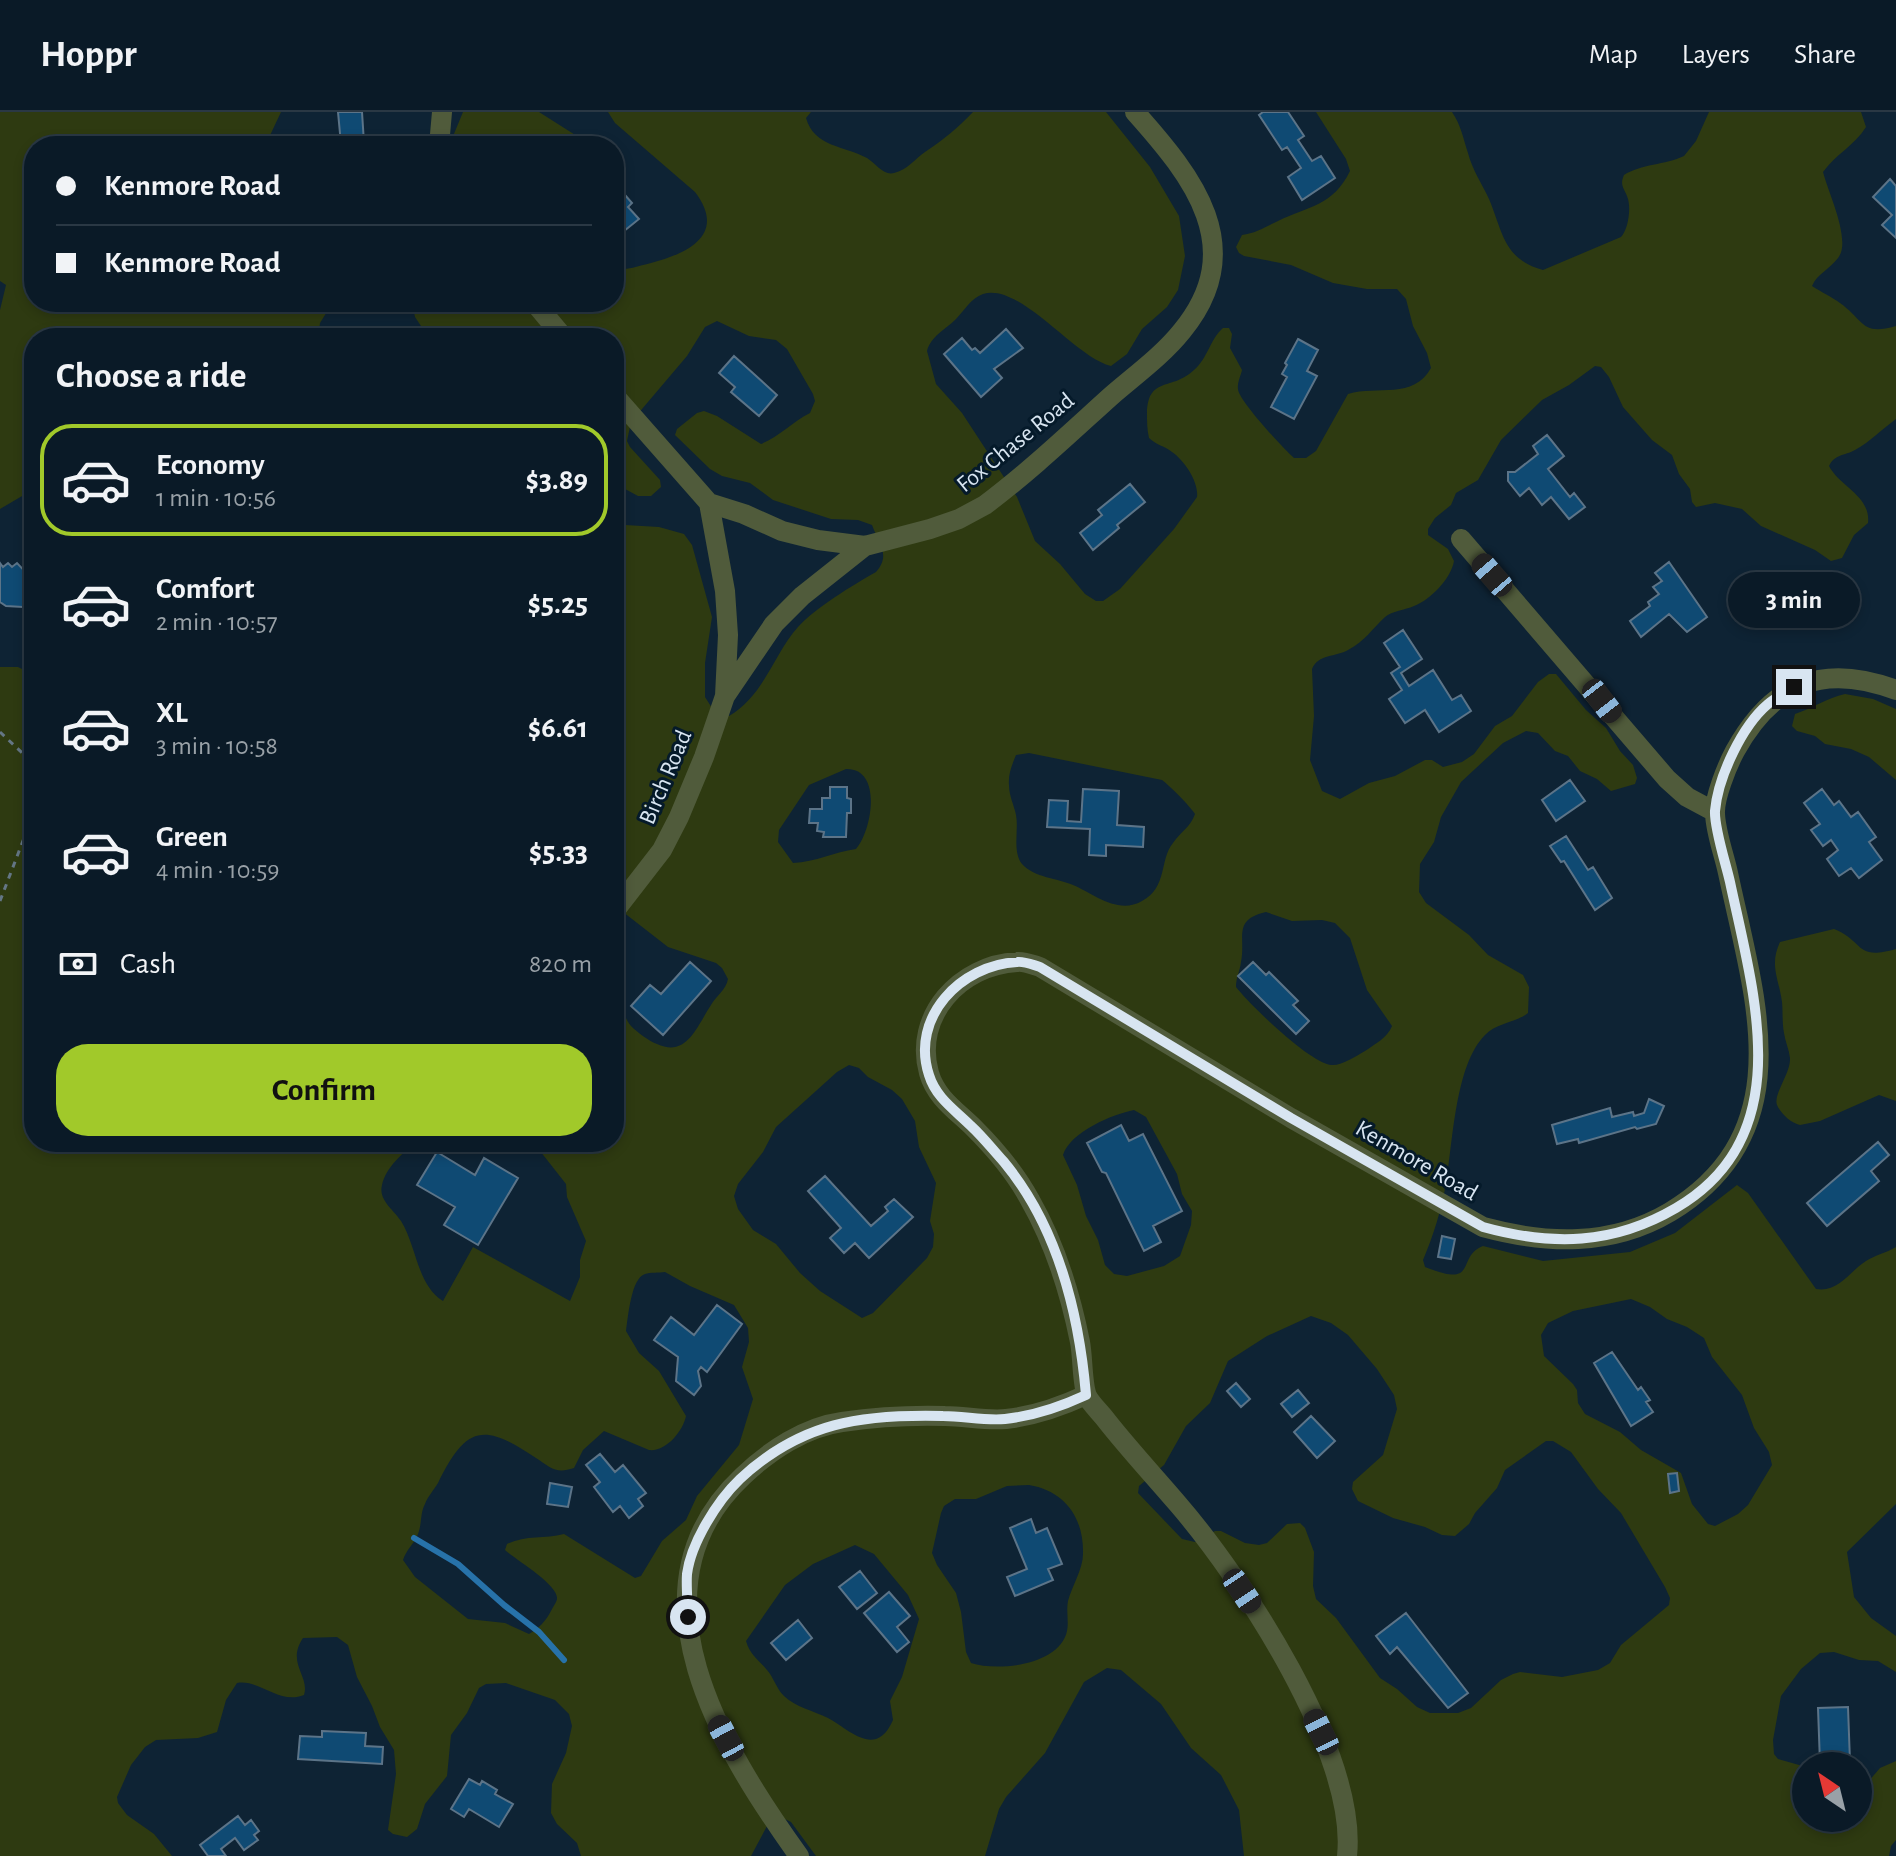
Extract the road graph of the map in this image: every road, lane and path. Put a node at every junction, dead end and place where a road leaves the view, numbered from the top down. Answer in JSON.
{"nodes":[{"id":1,"x":442,"y":112,"type":"edge"},
{"id":2,"x":1135,"y":112,"type":"edge"},
{"id":3,"x":440,"y":136,"type":"edge"},
{"id":4,"x":542,"y":312,"type":"edge"},
{"id":5,"x":556,"y":328,"type":"edge"},
{"id":6,"x":624,"y":406,"type":"edge"},
{"id":7,"x":709,"y":503,"type":"junction"},
{"id":8,"x":1461,"y":539,"type":"dead end"},
{"id":9,"x":865,"y":546,"type":"junction"},
{"id":10,"x":1896,"y":690,"type":"edge"},
{"id":11,"x":725,"y":696,"type":"junction"},
{"id":12,"x":0,"y":732,"type":"edge"},
{"id":13,"x":24,"y":755,"type":"edge"},
{"id":14,"x":1715,"y":812,"type":"junction"},
{"id":15,"x":24,"y":838,"type":"edge"},
{"id":16,"x":624,"y":899,"type":"edge"},
{"id":17,"x":0,"y":901,"type":"edge"},
{"id":18,"x":1086,"y":1395,"type":"junction"},
{"id":19,"x":799,"y":1856,"type":"edge"},
{"id":20,"x":1347,"y":1856,"type":"edge"}],
"edges":[{"from":1,"to":3,"type":"street"},
{"from":2,"to":9,"type":"street","name":"Fox Chase Road"},
{"from":4,"to":5,"type":"street"},
{"from":6,"to":7,"type":"street"},
{"from":7,"to":9,"type":"street","name":"Fox Chase Road"},
{"from":7,"to":11,"type":"street","name":"Birch Road"},
{"from":8,"to":14,"type":"street"},
{"from":9,"to":11,"type":"street","name":"Birch Road"},
{"from":10,"to":14,"type":"street","name":"Kenmore Road"},
{"from":11,"to":16,"type":"street","name":"Birch Road"},
{"from":12,"to":13,"type":"path"},
{"from":14,"to":18,"type":"street","name":"Kenmore Road"},
{"from":15,"to":17,"type":"path"},
{"from":18,"to":19,"type":"street"},
{"from":18,"to":20,"type":"street"}]}
